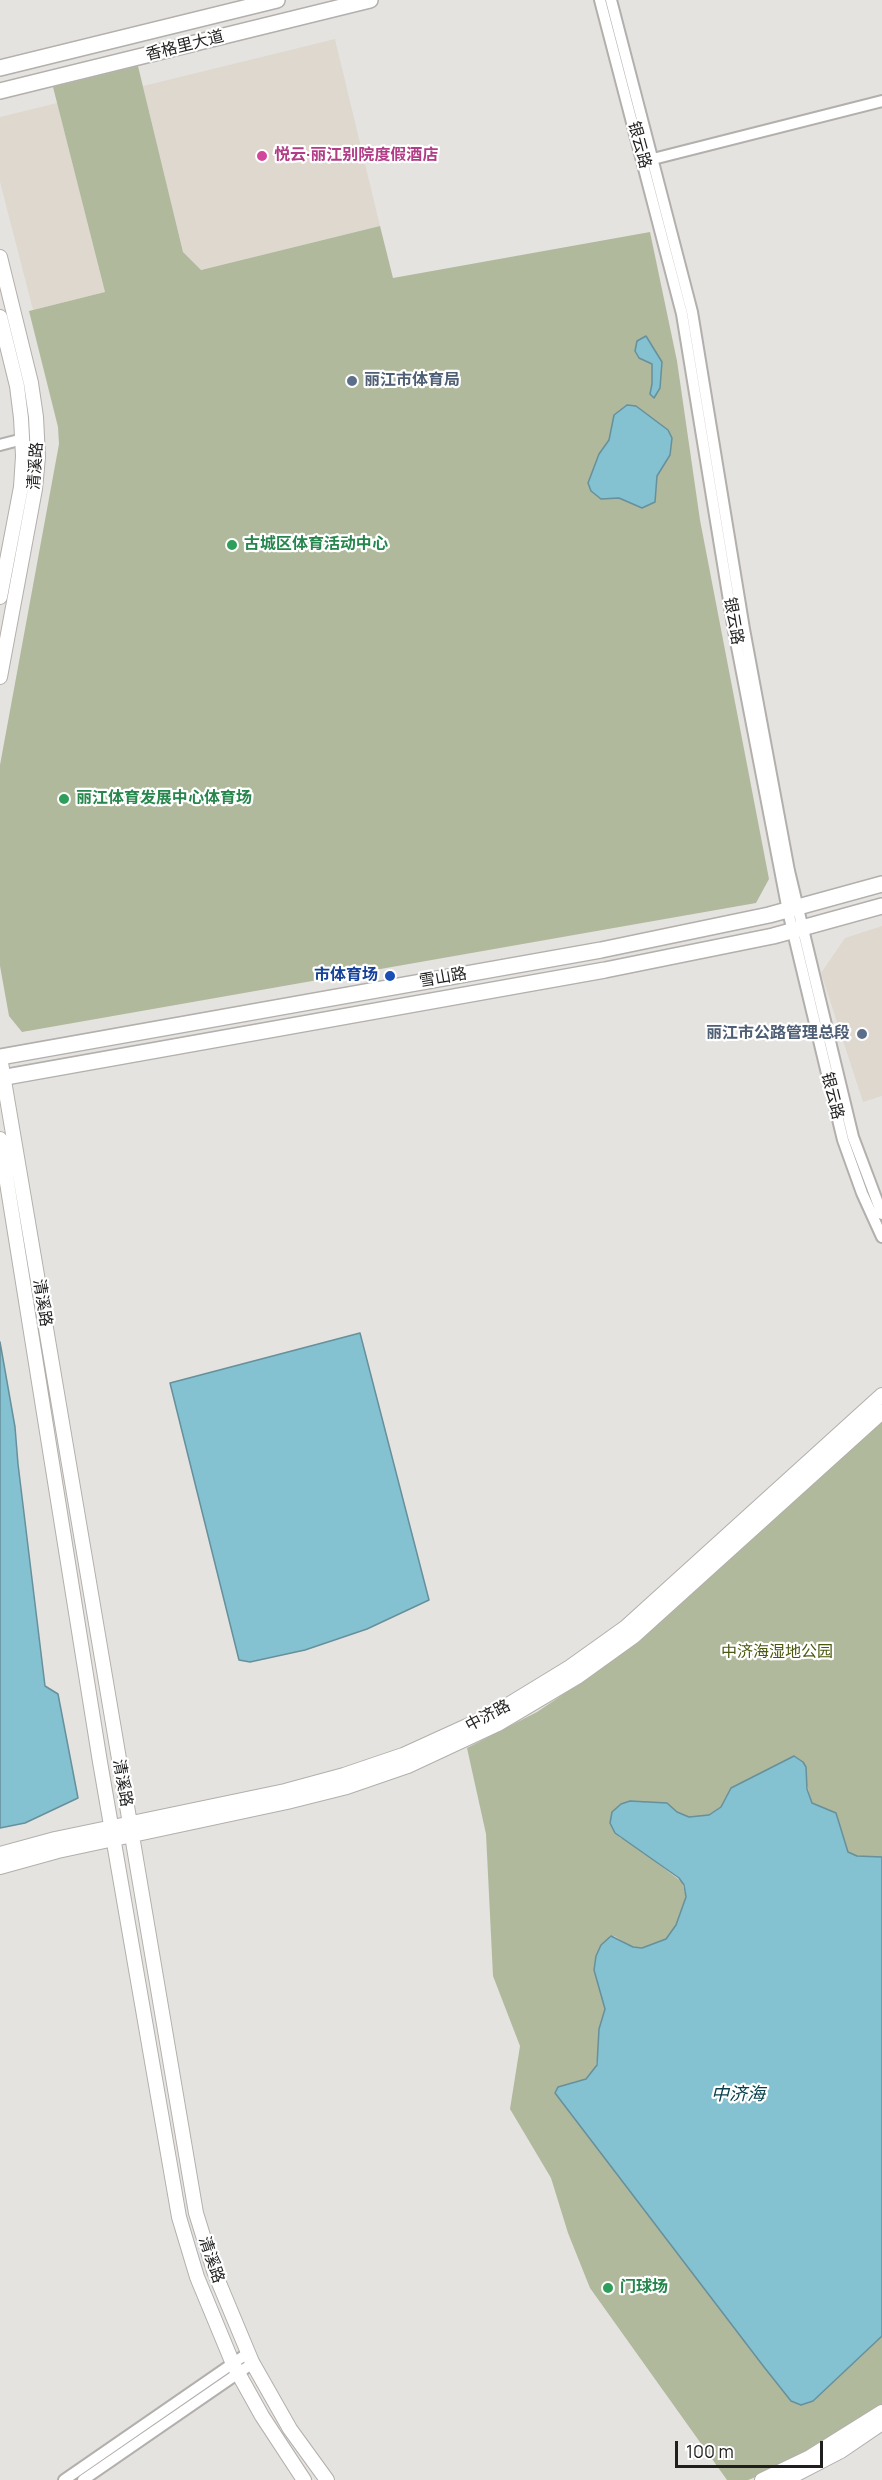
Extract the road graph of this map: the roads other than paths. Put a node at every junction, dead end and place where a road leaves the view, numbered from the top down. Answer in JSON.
{"nodes":[{"id":1,"x":277,"y":0,"type":"edge"},
{"id":2,"x":370,"y":0,"type":"edge"},
{"id":3,"x":600,"y":0,"type":"edge"},
{"id":4,"x":611,"y":0,"type":"edge"},
{"id":5,"x":0,"y":68,"type":"edge"},
{"id":6,"x":0,"y":91,"type":"edge"},
{"id":7,"x":882,"y":101,"type":"edge"},
{"id":8,"x":653,"y":159,"type":"junction"},
{"id":9,"x":0,"y":257,"type":"edge"},
{"id":10,"x":0,"y":316,"type":"edge"},
{"id":11,"x":23,"y":439,"type":"junction"},
{"id":12,"x":0,"y":445,"type":"edge"},
{"id":13,"x":0,"y":597,"type":"edge"},
{"id":14,"x":0,"y":677,"type":"edge"},
{"id":15,"x":882,"y":884,"type":"edge"},
{"id":16,"x":882,"y":906,"type":"edge"},
{"id":17,"x":793,"y":909,"type":"junction"},
{"id":18,"x":797,"y":930,"type":"junction"},
{"id":19,"x":0,"y":1057,"type":"edge"},
{"id":20,"x":2,"y":1078,"type":"edge"},
{"id":21,"x":0,"y":1139,"type":"edge"},
{"id":22,"x":882,"y":1214,"type":"edge"},
{"id":23,"x":882,"y":1237,"type":"edge"},
{"id":24,"x":882,"y":1395,"type":"edge"},
{"id":25,"x":882,"y":1412,"type":"edge"},
{"id":26,"x":130,"y":1829,"type":"junction"},
{"id":27,"x":112,"y":1833,"type":"junction"},
{"id":28,"x":0,"y":1854,"type":"edge"},
{"id":29,"x":0,"y":1867,"type":"edge"},
{"id":30,"x":250,"y":2358,"type":"junction"},
{"id":31,"x":236,"y":2368,"type":"junction"},
{"id":32,"x":882,"y":2412,"type":"edge"},
{"id":33,"x":882,"y":2423,"type":"edge"},
{"id":34,"x":64,"y":2480,"type":"edge"},
{"id":35,"x":83,"y":2480,"type":"edge"},
{"id":36,"x":304,"y":2480,"type":"edge"},
{"id":37,"x":327,"y":2480,"type":"edge"},
{"id":38,"x":762,"y":2480,"type":"edge"},
{"id":39,"x":785,"y":2480,"type":"edge"}],
"edges":[{"from":1,"to":5,"type":"main road","name":"香格里大道"},
{"from":2,"to":6,"type":"main road","name":"香格里大道"},
{"from":3,"to":17,"type":"street","name":"银云路"},
{"from":4,"to":8,"type":"street","name":"银云路"},
{"from":7,"to":8,"type":"street"},
{"from":8,"to":17,"type":"street","name":"银云路"},
{"from":9,"to":14,"type":"street","name":"清溪路"},
{"from":10,"to":11,"type":"street","name":"清溪路"},
{"from":11,"to":12,"type":"street"},
{"from":11,"to":13,"type":"street","name":"清溪路"},
{"from":15,"to":17,"type":"main road","name":"雪山路"},
{"from":16,"to":18,"type":"main road","name":"雪山路"},
{"from":17,"to":18,"type":"street","name":"银云路"},
{"from":17,"to":19,"type":"main road","name":"雪山路"},
{"from":18,"to":20,"type":"main road","name":"雪山路"},
{"from":18,"to":22,"type":"street","name":"银云路"},
{"from":18,"to":23,"type":"street","name":"银云路"},
{"from":19,"to":20,"type":"street","name":"清溪路"},
{"from":20,"to":26,"type":"street","name":"清溪路"},
{"from":21,"to":27,"type":"street","name":"清溪路"},
{"from":24,"to":26,"type":"street","name":"中济路"},
{"from":25,"to":26,"type":"street","name":"中济路"},
{"from":26,"to":27,"type":"street","name":"中济路"},
{"from":26,"to":30,"type":"street","name":"清溪路"},
{"from":27,"to":28,"type":"street","name":"中济路"},
{"from":27,"to":29,"type":"street","name":"中济路"},
{"from":27,"to":31,"type":"street","name":"清溪路"},
{"from":30,"to":31,"type":"street"},
{"from":30,"to":37,"type":"street","name":"清溪路"},
{"from":31,"to":34,"type":"street"},
{"from":31,"to":35,"type":"street"},
{"from":31,"to":36,"type":"street","name":"清溪路"},
{"from":32,"to":38,"type":"street"},
{"from":33,"to":39,"type":"street"}]}
